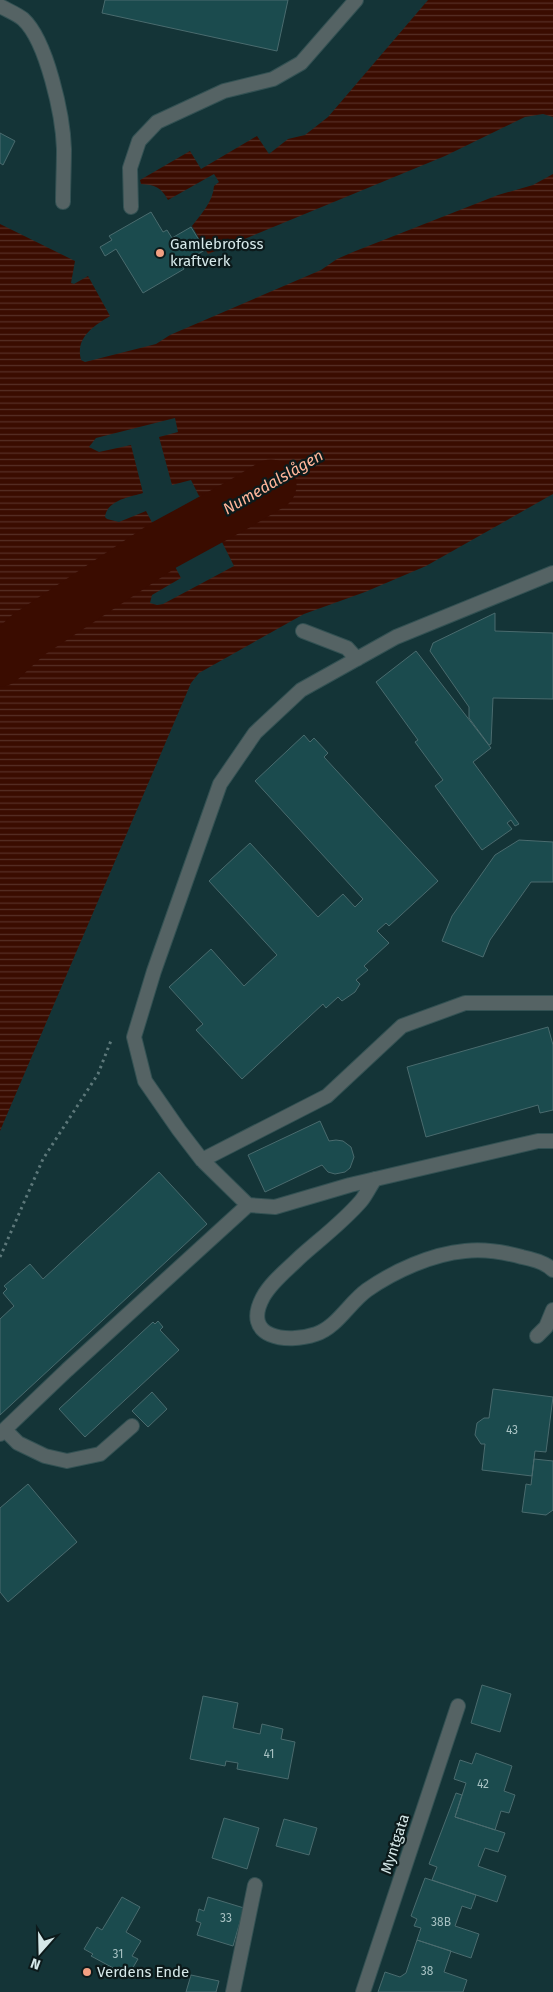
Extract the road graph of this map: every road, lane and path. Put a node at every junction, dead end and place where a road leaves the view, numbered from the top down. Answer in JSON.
{"nodes":[{"id":1,"x":356,"y":0,"type":"edge"},
{"id":2,"x":0,"y":6,"type":"edge"},
{"id":3,"x":63,"y":202,"type":"dead end"},
{"id":4,"x":131,"y":207,"type":"dead end"},
{"id":5,"x":553,"y":573,"type":"edge"},
{"id":6,"x":303,"y":631,"type":"dead end"},
{"id":7,"x":357,"y":659,"type":"junction"},
{"id":8,"x":553,"y":1003,"type":"edge"},
{"id":9,"x":115,"y":1030,"type":"dead end"},
{"id":10,"x":553,"y":1140,"type":"edge"},
{"id":11,"x":202,"y":1160,"type":"junction"},
{"id":12,"x":375,"y":1179,"type":"junction"},
{"id":13,"x":248,"y":1205,"type":"junction"},
{"id":14,"x":0,"y":1257,"type":"edge"},
{"id":15,"x":553,"y":1270,"type":"edge"},
{"id":16,"x":553,"y":1310,"type":"edge"},
{"id":17,"x":537,"y":1336,"type":"dead end"},
{"id":18,"x":132,"y":1426,"type":"dead end"},
{"id":19,"x":2,"y":1432,"type":"edge"},
{"id":20,"x":458,"y":1706,"type":"dead end"},
{"id":21,"x":255,"y":1885,"type":"dead end"},
{"id":22,"x":233,"y":1992,"type":"edge"},
{"id":23,"x":363,"y":1992,"type":"edge"}],
"edges":[{"from":1,"to":4,"type":"street"},
{"from":2,"to":3,"type":"street"},
{"from":5,"to":7,"type":"street"},
{"from":6,"to":7,"type":"street"},
{"from":7,"to":11,"type":"street"},
{"from":8,"to":11,"type":"street"},
{"from":9,"to":14,"type":"path"},
{"from":10,"to":12,"type":"street"},
{"from":11,"to":13,"type":"street"},
{"from":12,"to":13,"type":"street"},
{"from":12,"to":15,"type":"street"},
{"from":13,"to":19,"type":"street"},
{"from":16,"to":17,"type":"street"},
{"from":18,"to":19,"type":"street"},
{"from":20,"to":23,"type":"street","name":"Myntgata"},
{"from":21,"to":22,"type":"street"}]}
